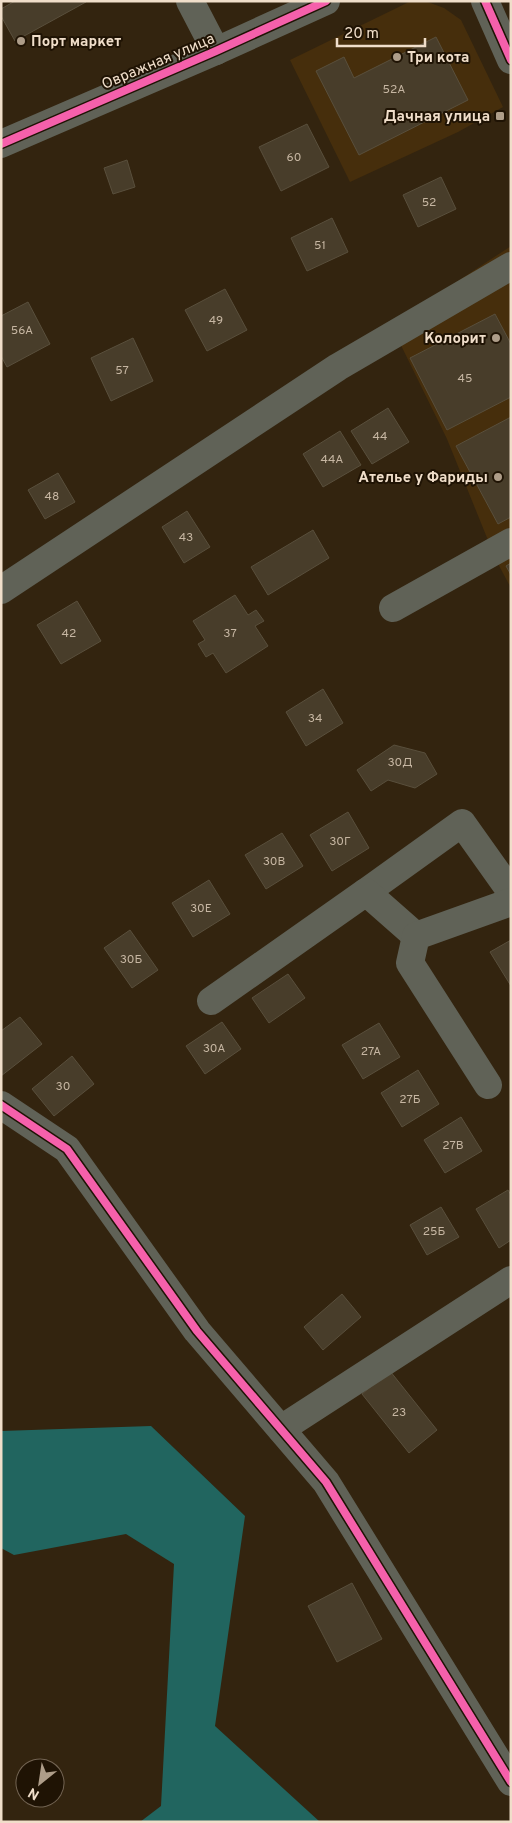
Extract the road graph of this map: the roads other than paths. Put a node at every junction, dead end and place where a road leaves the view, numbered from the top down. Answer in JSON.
{"nodes":[{"id":1,"x":190,"y":1,"type":"edge"},
{"id":2,"x":326,"y":1,"type":"edge"},
{"id":3,"x":485,"y":1,"type":"edge"},
{"id":4,"x":216,"y":52,"type":"junction"},
{"id":5,"x":511,"y":60,"type":"edge"},
{"id":6,"x":1,"y":144,"type":"edge"},
{"id":7,"x":511,"y":266,"type":"edge"},
{"id":8,"x":511,"y":542,"type":"edge"},
{"id":9,"x":1,"y":590,"type":"edge"},
{"id":10,"x":393,"y":608,"type":"dead end"},
{"id":11,"x":366,"y":892,"type":"junction"},
{"id":12,"x":511,"y":892,"type":"edge"},
{"id":13,"x":511,"y":902,"type":"edge"},
{"id":14,"x":416,"y":936,"type":"junction"},
{"id":15,"x":211,"y":1001,"type":"dead end"},
{"id":16,"x":488,"y":1085,"type":"dead end"},
{"id":17,"x":1,"y":1105,"type":"edge"},
{"id":18,"x":511,"y":1280,"type":"edge"},
{"id":19,"x":281,"y":1429,"type":"junction"},
{"id":20,"x":511,"y":1782,"type":"edge"}],
"edges":[{"from":1,"to":4,"type":"street"},
{"from":2,"to":4,"type":"street","name":"Овражная улица"},
{"from":3,"to":5,"type":"street"},
{"from":4,"to":6,"type":"street","name":"Овражная улица"},
{"from":7,"to":9,"type":"street"},
{"from":8,"to":10,"type":"street"},
{"from":11,"to":12,"type":"street"},
{"from":11,"to":14,"type":"street"},
{"from":11,"to":15,"type":"street"},
{"from":13,"to":14,"type":"street"},
{"from":14,"to":16,"type":"street"},
{"from":17,"to":19,"type":"street"},
{"from":18,"to":19,"type":"street"},
{"from":19,"to":20,"type":"street"}]}
